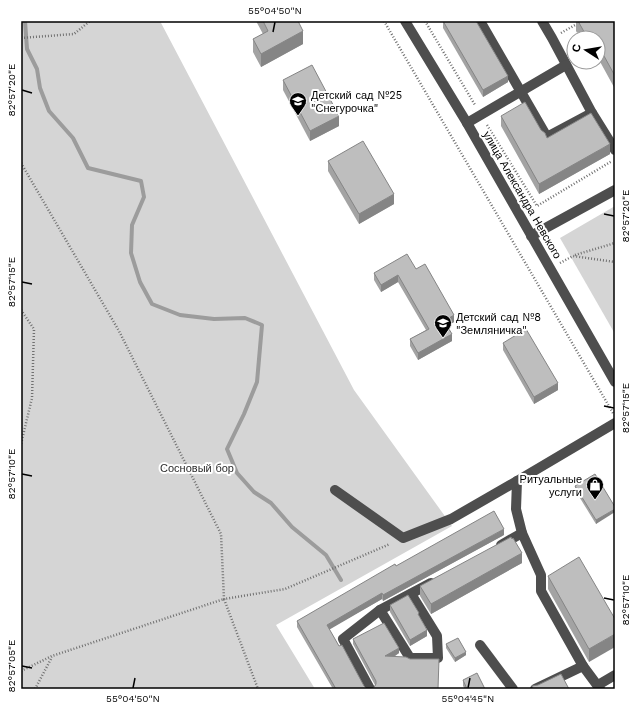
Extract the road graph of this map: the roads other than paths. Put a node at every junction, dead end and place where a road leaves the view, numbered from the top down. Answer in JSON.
{"nodes":[{"id":1,"x":405,"y":21,"type":"edge"},
{"id":2,"x":480,"y":21,"type":"edge"},
{"id":3,"x":542,"y":21,"type":"edge"},
{"id":4,"x":566,"y":65,"type":"joint"},
{"id":5,"x":569,"y":70,"type":"edge"},
{"id":6,"x":521,"y":92,"type":"junction"},
{"id":7,"x":592,"y":113,"type":"junction"},
{"id":8,"x":467,"y":123,"type":"junction"},
{"id":9,"x":615,"y":150,"type":"edge"},
{"id":10,"x":615,"y":190,"type":"edge"},
{"id":11,"x":531,"y":236,"type":"junction"},
{"id":12,"x":615,"y":382,"type":"edge"},
{"id":13,"x":615,"y":423,"type":"edge"},
{"id":14,"x":517,"y":481,"type":"junction"},
{"id":15,"x":335,"y":490,"type":"dead end"},
{"id":16,"x":522,"y":533,"type":"junction"},
{"id":17,"x":495,"y":548,"type":"edge"},
{"id":18,"x":439,"y":579,"type":"edge"},
{"id":19,"x":411,"y":594,"type":"junction"},
{"id":20,"x":380,"y":610,"type":"junction"},
{"id":21,"x":480,"y":645,"type":"dead end"},
{"id":22,"x":583,"y":666,"type":"junction"},
{"id":23,"x":615,"y":675,"type":"edge"},
{"id":24,"x":599,"y":687,"type":"edge"},
{"id":25,"x":370,"y":689,"type":"edge"},
{"id":26,"x":513,"y":689,"type":"edge"},
{"id":27,"x":535,"y":689,"type":"edge"}],
"edges":[{"from":1,"to":8,"type":"street","name":"улица Александра Невского"},
{"from":2,"to":6,"type":"street"},
{"from":3,"to":4,"type":"street"},
{"from":4,"to":6,"type":"street"},
{"from":5,"to":7,"type":"street"},
{"from":6,"to":7,"type":"street"},
{"from":6,"to":8,"type":"street"},
{"from":7,"to":9,"type":"street"},
{"from":8,"to":11,"type":"street","name":"улица Александра Невского"},
{"from":10,"to":11,"type":"street"},
{"from":11,"to":12,"type":"street","name":"улица Александра Невского"},
{"from":13,"to":14,"type":"street"},
{"from":14,"to":15,"type":"street"},
{"from":14,"to":16,"type":"street"},
{"from":16,"to":17,"type":"street"},
{"from":16,"to":22,"type":"street"},
{"from":18,"to":19,"type":"street"},
{"from":19,"to":20,"type":"street"},
{"from":19,"to":20,"type":"street"},
{"from":20,"to":25,"type":"street"},
{"from":21,"to":26,"type":"street"},
{"from":22,"to":24,"type":"street"},
{"from":22,"to":27,"type":"street"},
{"from":23,"to":24,"type":"street"}]}
